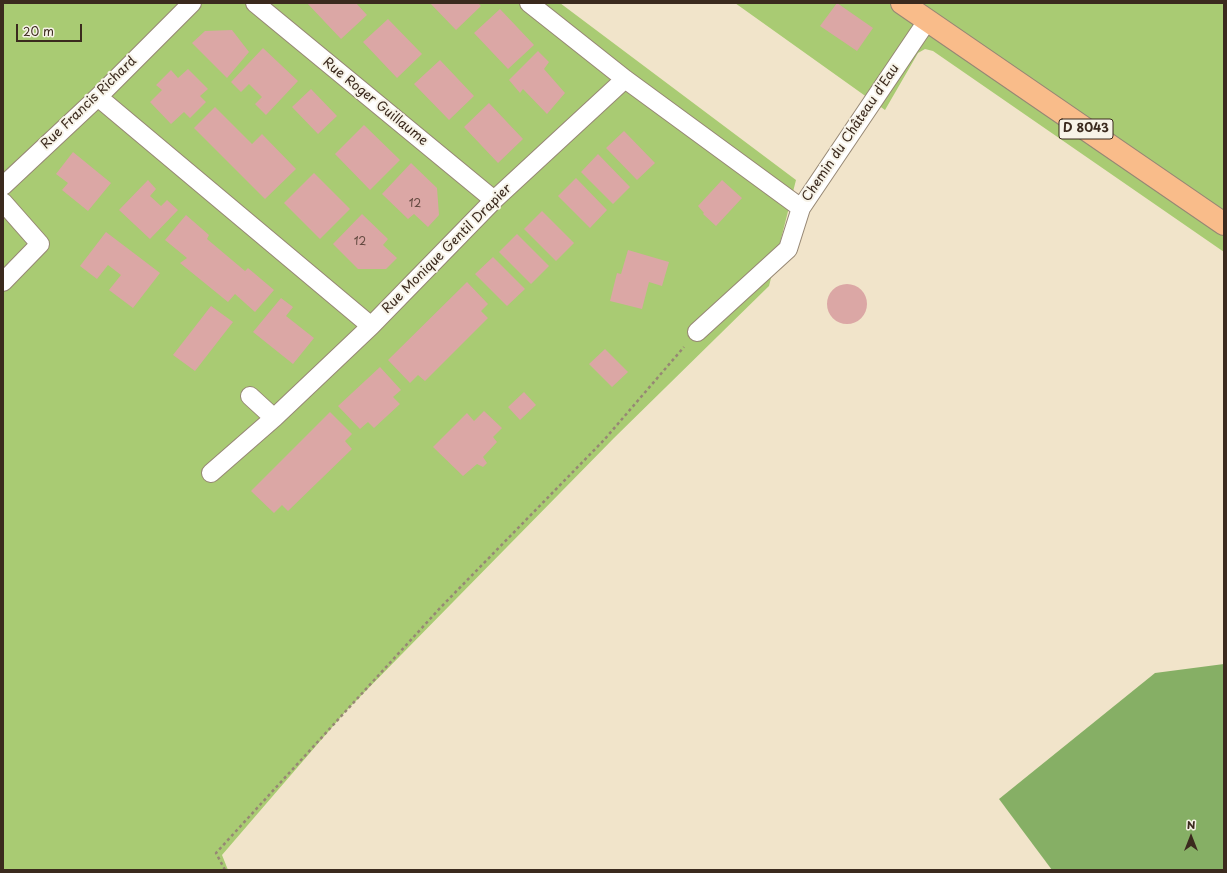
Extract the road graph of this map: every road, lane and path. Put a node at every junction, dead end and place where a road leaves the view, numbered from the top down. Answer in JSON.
{"nodes":[{"id":1,"x":192,"y":3,"type":"edge"},
{"id":2,"x":255,"y":3,"type":"edge"},
{"id":3,"x":529,"y":3,"type":"edge"},
{"id":4,"x":902,"y":3,"type":"edge"},
{"id":5,"x":927,"y":21,"type":"junction"},
{"id":6,"x":625,"y":79,"type":"junction"},
{"id":7,"x":98,"y":97,"type":"junction"},
{"id":8,"x":3,"y":186,"type":"edge"},
{"id":9,"x":494,"y":200,"type":"junction"},
{"id":10,"x":3,"y":202,"type":"edge"},
{"id":11,"x":800,"y":208,"type":"junction"},
{"id":12,"x":1224,"y":224,"type":"edge"},
{"id":13,"x":3,"y":282,"type":"edge"},
{"id":14,"x":371,"y":326,"type":"junction"},
{"id":15,"x":697,"y":332,"type":"joint"},
{"id":16,"x":250,"y":396,"type":"dead end"},
{"id":17,"x":274,"y":418,"type":"junction"},
{"id":18,"x":211,"y":473,"type":"dead end"},
{"id":19,"x":225,"y":870,"type":"edge"}],
"edges":[{"from":1,"to":7,"type":"street","name":"Rue Francis Richard"},
{"from":2,"to":9,"type":"street","name":"Rue Roger Guillaume"},
{"from":3,"to":6,"type":"street"},
{"from":4,"to":5,"type":"main road","number":"D 8043"},
{"from":5,"to":11,"type":"street","name":"Chemin du Château d'Eau"},
{"from":5,"to":12,"type":"main road","number":"D 8043"},
{"from":6,"to":9,"type":"street","name":"Rue Monique Gentil Drapier"},
{"from":6,"to":11,"type":"street"},
{"from":7,"to":8,"type":"street","name":"Rue Francis Richard"},
{"from":7,"to":14,"type":"street"},
{"from":9,"to":14,"type":"street","name":"Rue Monique Gentil Drapier"},
{"from":10,"to":13,"type":"street"},
{"from":11,"to":15,"type":"street","name":"Chemin du Château d'Eau"},
{"from":14,"to":17,"type":"street","name":"Rue Monique Gentil Drapier"},
{"from":15,"to":19,"type":"path"},
{"from":16,"to":17,"type":"street"},
{"from":17,"to":18,"type":"street","name":"Rue Monique Gentil Drapier"}]}
